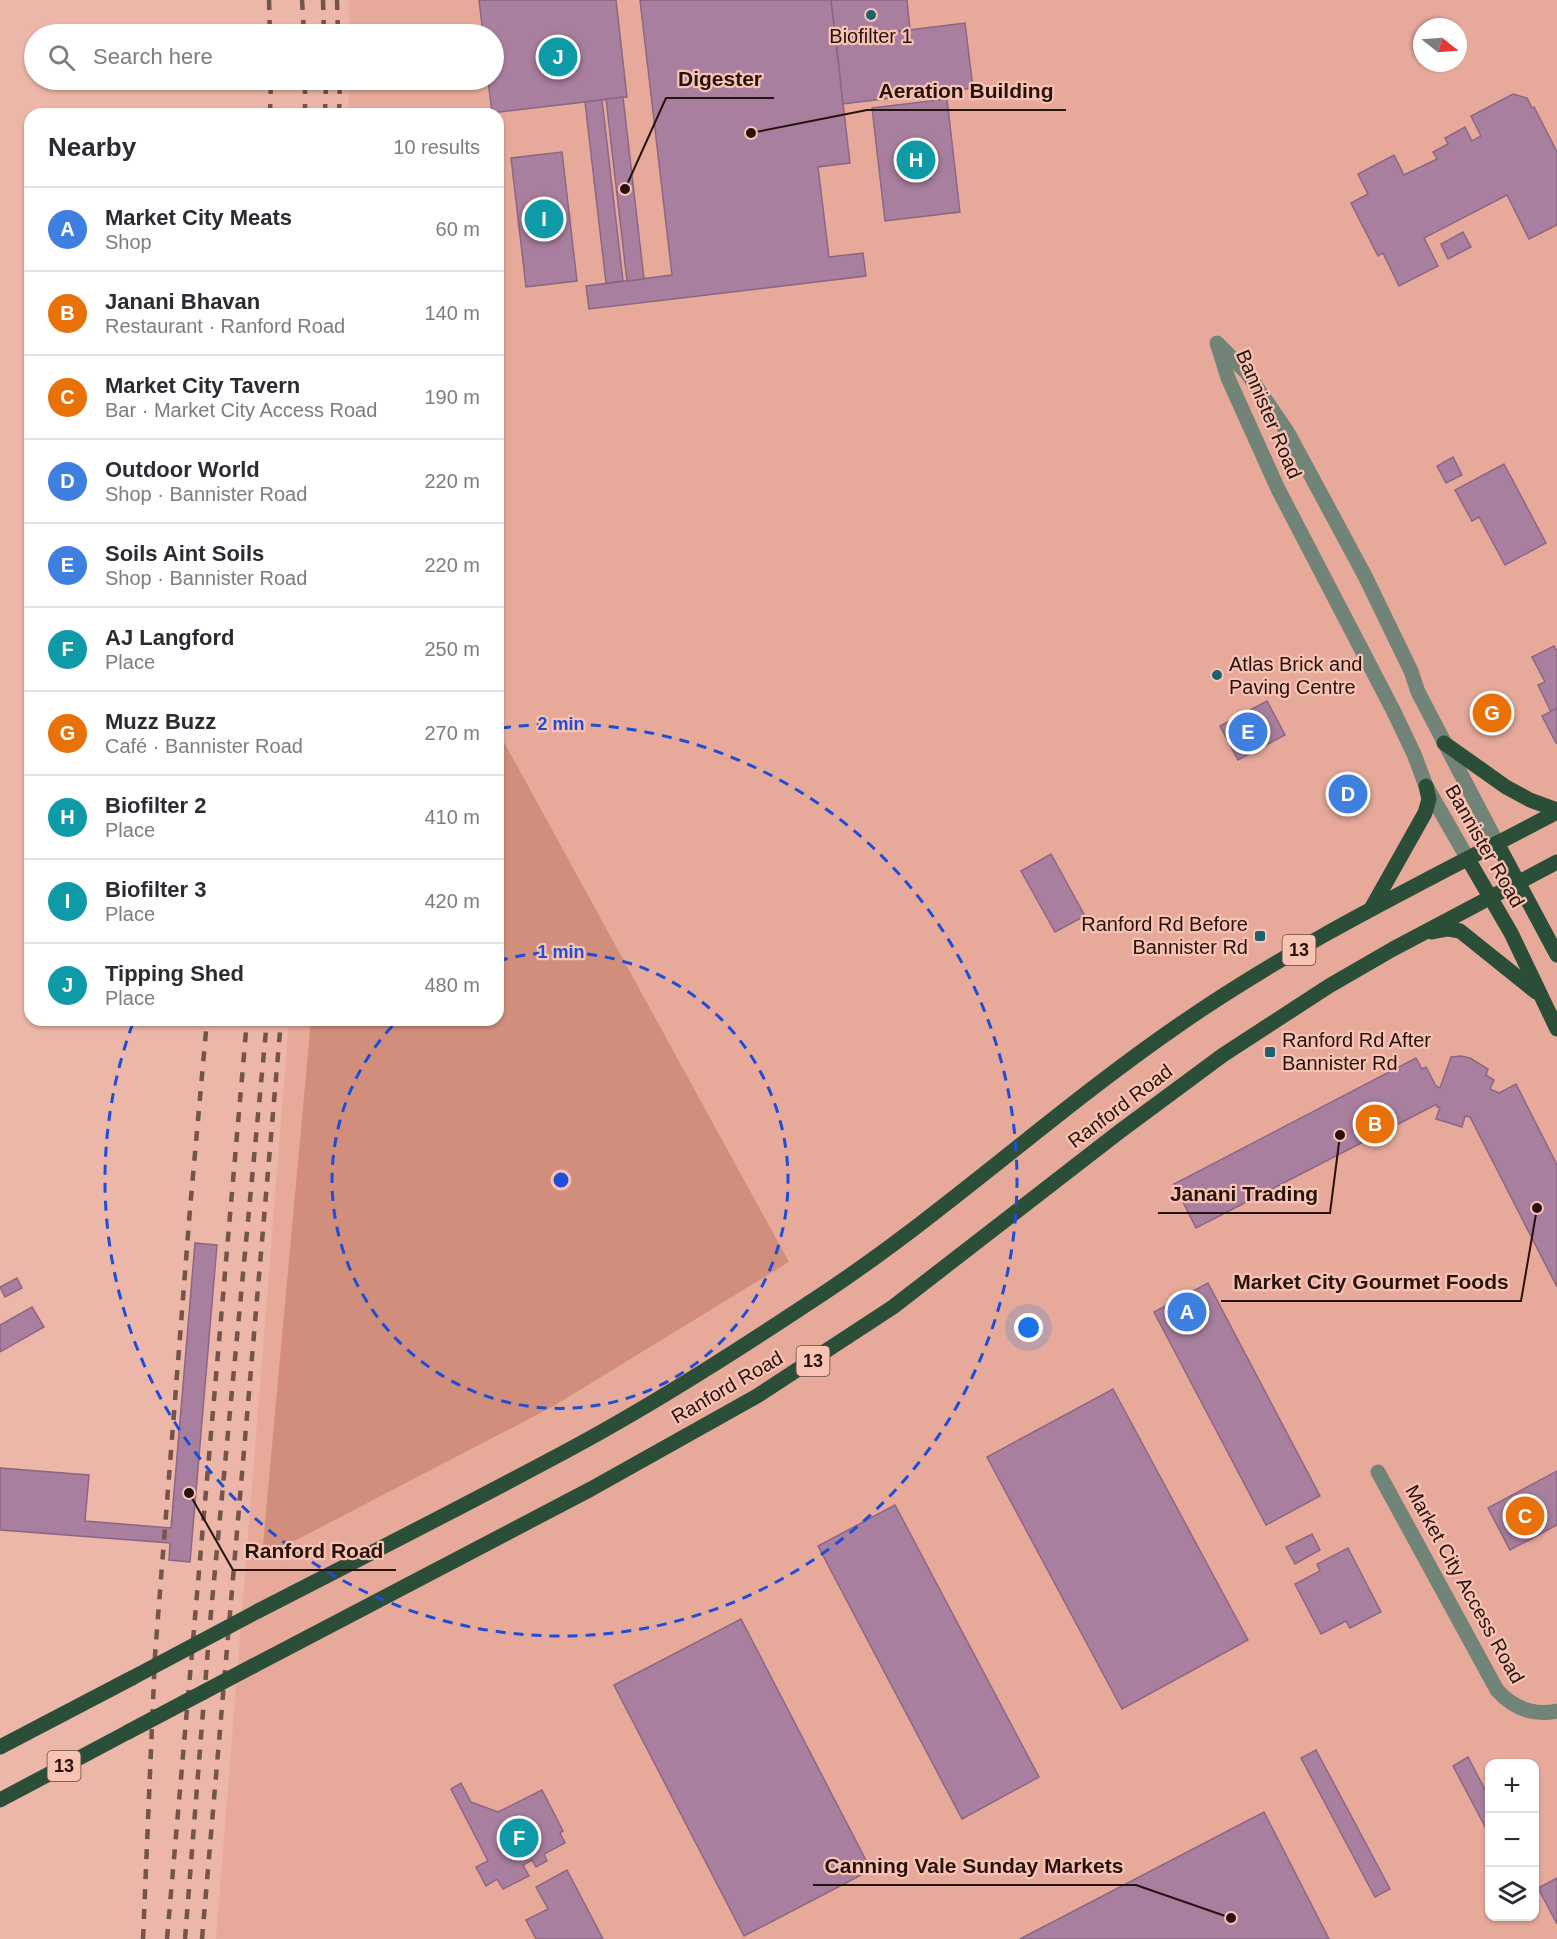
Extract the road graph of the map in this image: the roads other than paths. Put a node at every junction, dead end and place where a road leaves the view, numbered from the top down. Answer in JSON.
{"nodes":[{"id":1,"x":1444,"y":743,"type":"junction"},
{"id":2,"x":1426,"y":786,"type":"junction"},
{"id":3,"x":1557,"y":811,"type":"edge"},
{"id":4,"x":1497,"y":843,"type":"junction"},
{"id":5,"x":1468,"y":859,"type":"junction"},
{"id":6,"x":1557,"y":862,"type":"edge"},
{"id":7,"x":1519,"y":882,"type":"junction"},
{"id":8,"x":1490,"y":898,"type":"junction"},
{"id":9,"x":1371,"y":909,"type":"junction"},
{"id":10,"x":1420,"y":934,"type":"junction"},
{"id":11,"x":1556,"y":946,"type":"edge"},
{"id":12,"x":1541,"y":996,"type":"junction"},
{"id":13,"x":1557,"y":1029,"type":"edge"},
{"id":14,"x":1378,"y":1472,"type":"dead end"},
{"id":15,"x":1557,"y":1711,"type":"edge"},
{"id":16,"x":0,"y":1747,"type":"edge"},
{"id":17,"x":0,"y":1800,"type":"edge"}],
"edges":[{"from":1,"to":2,"type":"street","name":"Bannister Road"},
{"from":1,"to":3,"type":"main road"},
{"from":1,"to":4,"type":"street","name":"Bannister Road"},
{"from":2,"to":5,"type":"street","name":"Bannister Road"},
{"from":2,"to":9,"type":"main road"},
{"from":3,"to":4,"type":"main road","number":"13"},
{"from":4,"to":5,"type":"main road","number":"13"},
{"from":4,"to":7,"type":"main road","name":"Bannister Road"},
{"from":5,"to":8,"type":"main road","name":"Bannister Road"},
{"from":5,"to":9,"type":"main road","name":"Ranford Road","number":"13"},
{"from":6,"to":7,"type":"main road","number":"13"},
{"from":7,"to":8,"type":"main road","number":"13"},
{"from":7,"to":11,"type":"main road","name":"Bannister Road"},
{"from":8,"to":10,"type":"main road","name":"Ranford Road","number":"13"},
{"from":8,"to":12,"type":"main road","name":"Bannister Road"},
{"from":9,"to":16,"type":"main road","name":"Ranford Road","number":"13","bridge":true},
{"from":10,"to":12,"type":"main road"},
{"from":10,"to":17,"type":"main road","name":"Ranford Road","number":"13","bridge":true},
{"from":12,"to":13,"type":"main road","name":"Bannister Road"},
{"from":14,"to":15,"type":"street","name":"Market City Access Road"}]}
